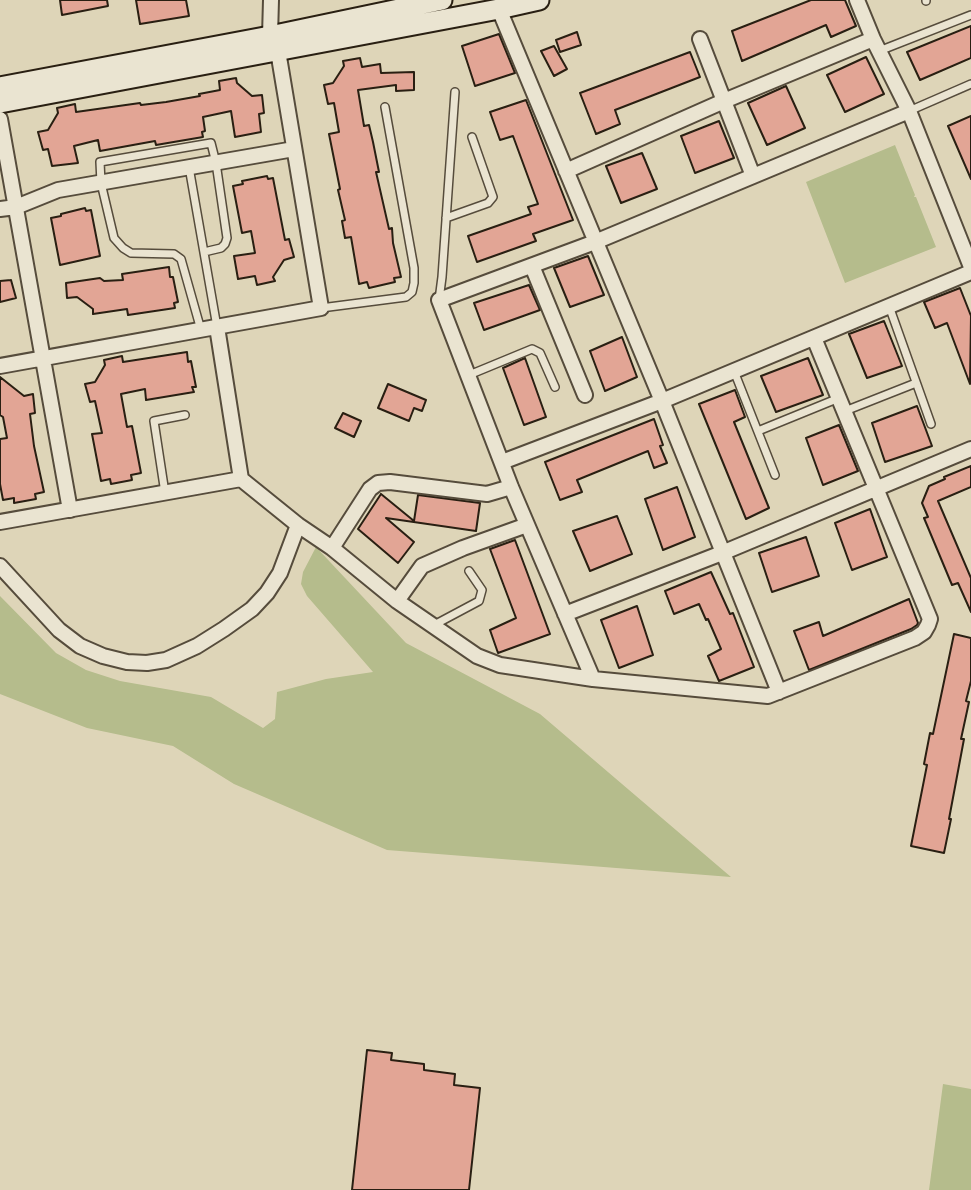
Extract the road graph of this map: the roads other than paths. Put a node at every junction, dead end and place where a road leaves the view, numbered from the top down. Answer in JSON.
{"nodes":[{"id":1,"x":271,"y":0,"type":"edge"},
{"id":2,"x":442,"y":0,"type":"edge"},
{"id":3,"x":539,"y":0,"type":"edge"},
{"id":4,"x":857,"y":0,"type":"edge"},
{"id":5,"x":499,"y":9,"type":"junction"},
{"id":6,"x":971,"y":15,"type":"edge"},
{"id":7,"x":700,"y":39,"type":"dead end"},
{"id":8,"x":274,"y":44,"type":"junction"},
{"id":9,"x":876,"y":45,"type":"junction"},
{"id":10,"x":971,"y":84,"type":"edge"},
{"id":11,"x":0,"y":86,"type":"edge"},
{"id":12,"x":455,"y":92,"type":"dead end"},
{"id":13,"x":724,"y":101,"type":"junction"},
{"id":14,"x":0,"y":103,"type":"edge"},
{"id":15,"x":385,"y":107,"type":"dead end"},
{"id":16,"x":909,"y":111,"type":"junction"},
{"id":17,"x":0,"y":119,"type":"edge"},
{"id":18,"x":472,"y":137,"type":"dead end"},
{"id":19,"x":294,"y":149,"type":"junction"},
{"id":20,"x":216,"y":163,"type":"junction"},
{"id":21,"x":189,"y":167,"type":"junction"},
{"id":22,"x":566,"y":171,"type":"junction"},
{"id":23,"x":753,"y":176,"type":"junction"},
{"id":24,"x":101,"y":183,"type":"junction"},
{"id":25,"x":16,"y":207,"type":"junction"},
{"id":26,"x":0,"y":209,"type":"edge"},
{"id":27,"x":446,"y":218,"type":"junction"},
{"id":28,"x":596,"y":242,"type":"junction"},
{"id":29,"x":204,"y":252,"type":"junction"},
{"id":30,"x":532,"y":266,"type":"junction"},
{"id":31,"x":971,"y":269,"type":"edge"},
{"id":32,"x":439,"y":300,"type":"junction"},
{"id":33,"x":889,"y":306,"type":"junction"},
{"id":34,"x":321,"y":308,"type":"junction"},
{"id":35,"x":217,"y":327,"type":"junction"},
{"id":36,"x":201,"y":330,"type":"junction"},
{"id":37,"x":814,"y":338,"type":"junction"},
{"id":38,"x":43,"y":359,"type":"junction"},
{"id":39,"x":0,"y":366,"type":"edge"},
{"id":40,"x":734,"y":371,"type":"junction"},
{"id":41,"x":468,"y":375,"type":"junction"},
{"id":42,"x":916,"y":383,"type":"junction"},
{"id":43,"x":555,"y":387,"type":"dead end"},
{"id":44,"x":585,"y":395,"type":"dead end"},
{"id":45,"x":662,"y":401,"type":"junction"},
{"id":46,"x":842,"y":405,"type":"junction"},
{"id":47,"x":185,"y":415,"type":"dead end"},
{"id":48,"x":931,"y":424,"type":"dead end"},
{"id":49,"x":758,"y":431,"type":"junction"},
{"id":50,"x":971,"y":449,"type":"edge"},
{"id":51,"x":502,"y":462,"type":"junction"},
{"id":52,"x":775,"y":475,"type":"dead end"},
{"id":53,"x":241,"y":479,"type":"junction"},
{"id":54,"x":511,"y":488,"type":"junction"},
{"id":55,"x":876,"y":488,"type":"junction"},
{"id":56,"x":165,"y":492,"type":"junction"},
{"id":57,"x":70,"y":510,"type":"junction"},
{"id":58,"x":0,"y":522,"type":"edge"},
{"id":59,"x":298,"y":525,"type":"junction"},
{"id":60,"x":527,"y":525,"type":"junction"},
{"id":61,"x":332,"y":548,"type":"junction"},
{"id":62,"x":722,"y":553,"type":"junction"},
{"id":63,"x":0,"y":566,"type":"edge"},
{"id":64,"x":469,"y":571,"type":"dead end"},
{"id":65,"x":397,"y":601,"type":"junction"},
{"id":66,"x":565,"y":614,"type":"junction"},
{"id":67,"x":433,"y":626,"type":"junction"},
{"id":68,"x":593,"y":679,"type":"junction"},
{"id":69,"x":779,"y":692,"type":"junction"}],
"edges":[{"from":1,"to":8,"type":"street"},
{"from":2,"to":8,"type":"street"},
{"from":3,"to":5,"type":"street"},
{"from":4,"to":9,"type":"street"},
{"from":5,"to":8,"type":"street"},
{"from":5,"to":22,"type":"street"},
{"from":6,"to":9,"type":"lane"},
{"from":7,"to":13,"type":"street"},
{"from":8,"to":11,"type":"street"},
{"from":8,"to":14,"type":"street"},
{"from":8,"to":19,"type":"street"},
{"from":9,"to":13,"type":"street"},
{"from":9,"to":16,"type":"street"},
{"from":10,"to":16,"type":"lane"},
{"from":12,"to":27,"type":"lane"},
{"from":13,"to":22,"type":"street"},
{"from":13,"to":23,"type":"street"},
{"from":15,"to":34,"type":"lane"},
{"from":16,"to":23,"type":"street"},
{"from":16,"to":31,"type":"street"},
{"from":17,"to":25,"type":"street"},
{"from":18,"to":27,"type":"lane"},
{"from":19,"to":20,"type":"street"},
{"from":19,"to":34,"type":"street"},
{"from":20,"to":21,"type":"street"},
{"from":20,"to":24,"type":"lane"},
{"from":20,"to":29,"type":"lane"},
{"from":21,"to":24,"type":"street"},
{"from":21,"to":29,"type":"lane"},
{"from":22,"to":28,"type":"street"},
{"from":23,"to":28,"type":"street"},
{"from":24,"to":25,"type":"street"},
{"from":24,"to":36,"type":"lane"},
{"from":25,"to":26,"type":"street"},
{"from":25,"to":38,"type":"street"},
{"from":27,"to":32,"type":"lane"},
{"from":28,"to":30,"type":"street"},
{"from":28,"to":45,"type":"street"},
{"from":29,"to":35,"type":"lane"},
{"from":30,"to":32,"type":"street"},
{"from":30,"to":44,"type":"street"},
{"from":31,"to":33,"type":"street"},
{"from":32,"to":41,"type":"street"},
{"from":33,"to":37,"type":"street"},
{"from":33,"to":42,"type":"lane"},
{"from":34,"to":35,"type":"street"},
{"from":35,"to":36,"type":"street"},
{"from":35,"to":53,"type":"street"},
{"from":36,"to":38,"type":"street"},
{"from":37,"to":40,"type":"street"},
{"from":37,"to":46,"type":"street"},
{"from":38,"to":39,"type":"street"},
{"from":38,"to":57,"type":"street"},
{"from":40,"to":45,"type":"street"},
{"from":40,"to":49,"type":"lane"},
{"from":41,"to":43,"type":"lane"},
{"from":41,"to":51,"type":"street"},
{"from":42,"to":46,"type":"lane"},
{"from":42,"to":48,"type":"lane"},
{"from":45,"to":51,"type":"street"},
{"from":45,"to":62,"type":"street"},
{"from":46,"to":49,"type":"lane"},
{"from":46,"to":55,"type":"street"},
{"from":47,"to":56,"type":"lane"},
{"from":49,"to":52,"type":"lane"},
{"from":50,"to":55,"type":"street"},
{"from":51,"to":54,"type":"street"},
{"from":53,"to":56,"type":"street"},
{"from":53,"to":59,"type":"street"},
{"from":54,"to":60,"type":"street"},
{"from":54,"to":61,"type":"street"},
{"from":55,"to":62,"type":"street"},
{"from":55,"to":69,"type":"street"},
{"from":56,"to":57,"type":"street"},
{"from":57,"to":58,"type":"street"},
{"from":59,"to":61,"type":"street"},
{"from":59,"to":63,"type":"street"},
{"from":60,"to":65,"type":"street"},
{"from":60,"to":66,"type":"street"},
{"from":61,"to":65,"type":"street"},
{"from":62,"to":66,"type":"street"},
{"from":62,"to":69,"type":"street"},
{"from":64,"to":67,"type":"lane"},
{"from":65,"to":67,"type":"street"},
{"from":66,"to":68,"type":"street"},
{"from":67,"to":68,"type":"street"},
{"from":68,"to":69,"type":"street"}]}
